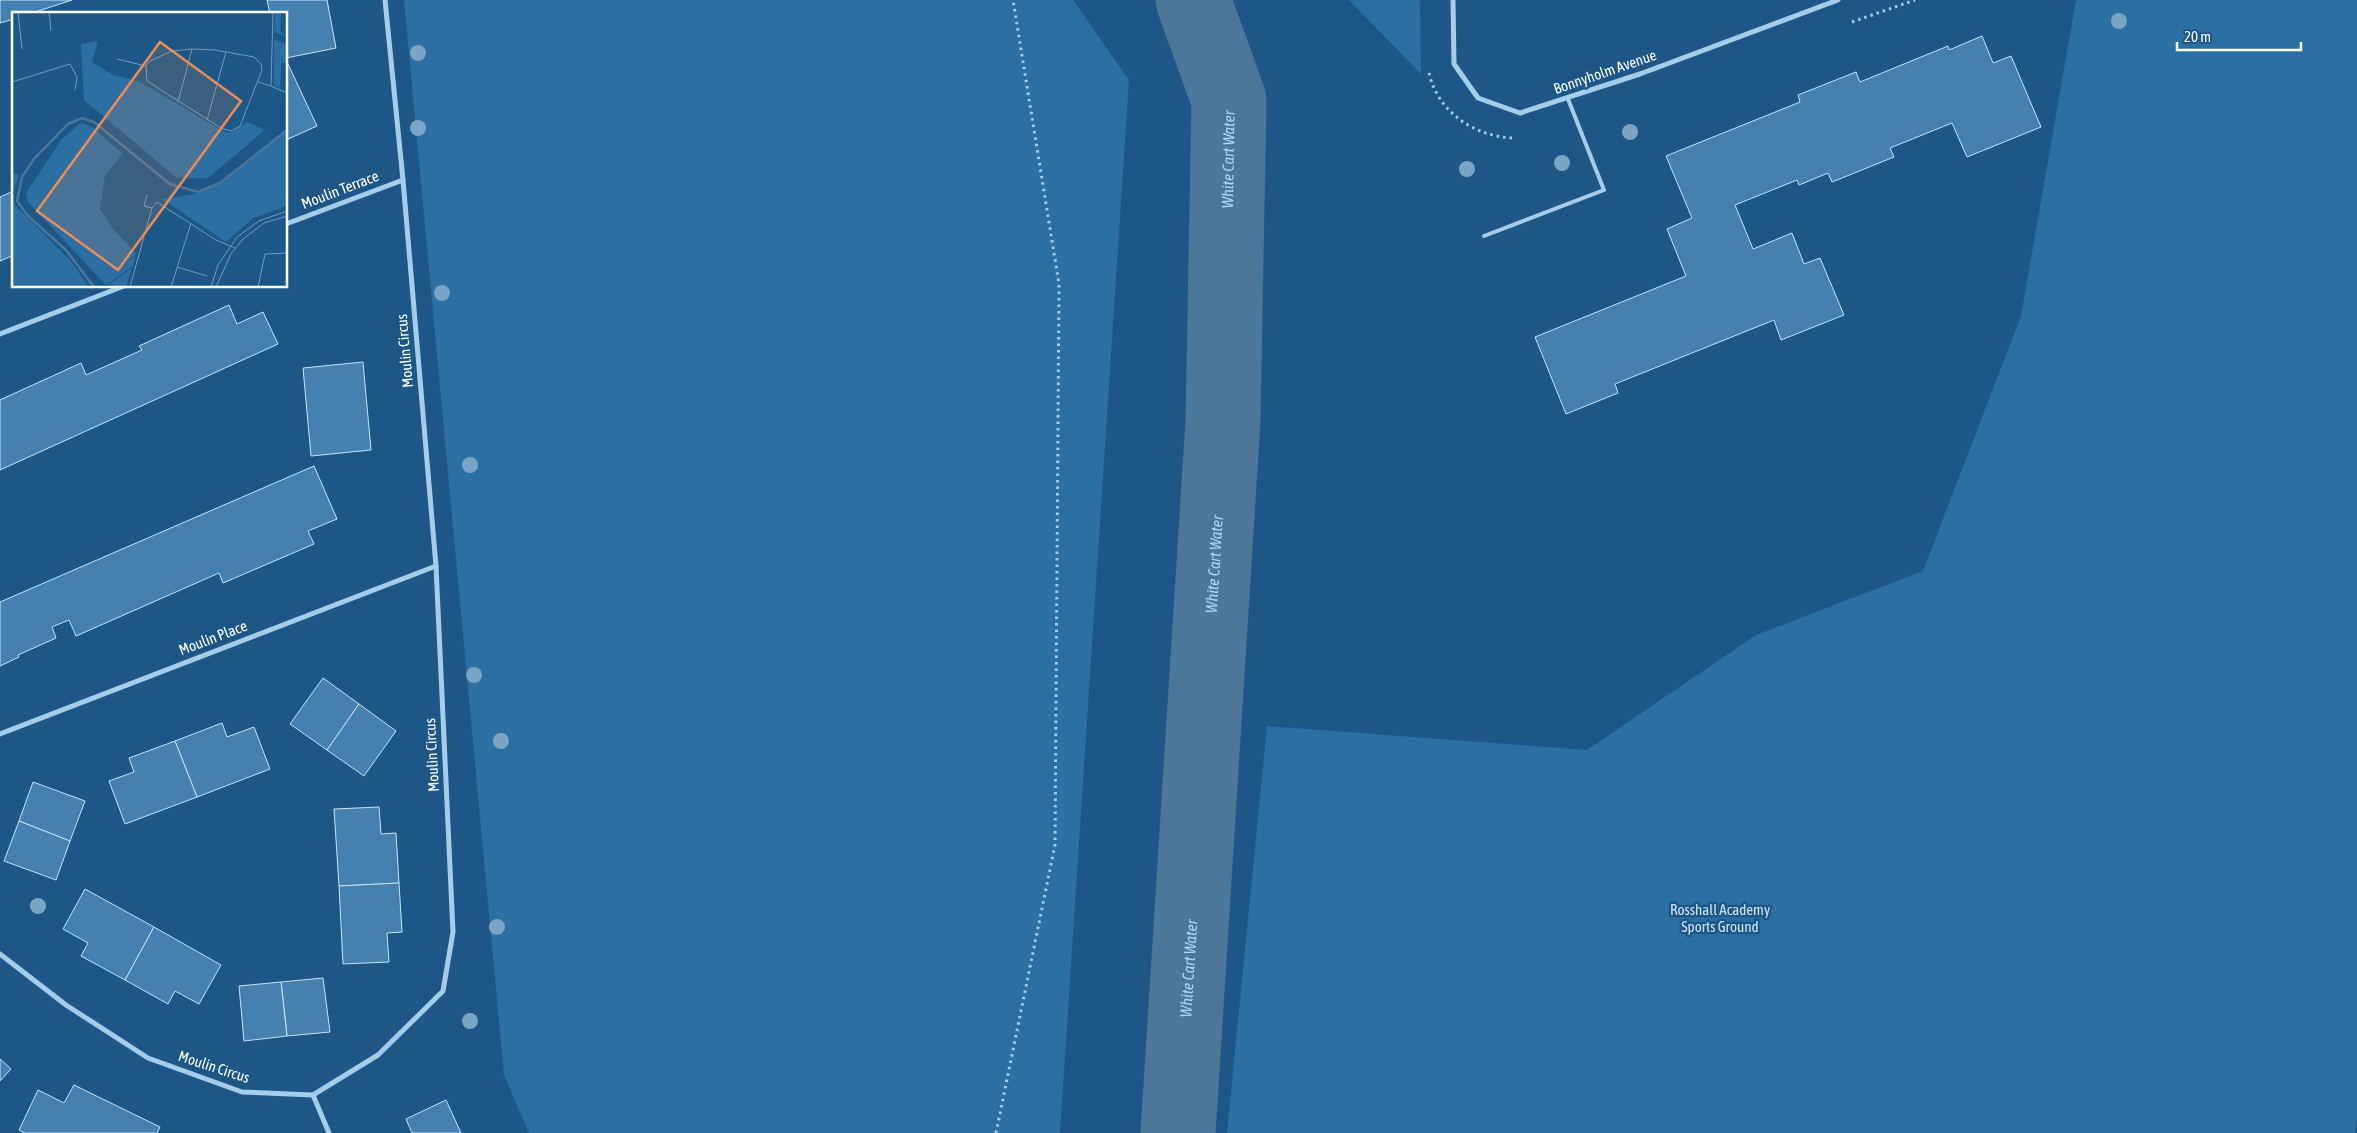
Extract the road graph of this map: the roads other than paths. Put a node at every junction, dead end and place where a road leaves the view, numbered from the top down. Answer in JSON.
{"nodes":[{"id":1,"x":385,"y":0,"type":"edge"},
{"id":2,"x":1453,"y":0,"type":"edge"},
{"id":3,"x":1838,"y":0,"type":"edge"},
{"id":4,"x":1568,"y":99,"type":"junction"},
{"id":5,"x":403,"y":180,"type":"junction"},
{"id":6,"x":288,"y":223,"type":"edge"},
{"id":7,"x":1484,"y":236,"type":"dead end"},
{"id":8,"x":119,"y":288,"type":"edge"},
{"id":9,"x":0,"y":334,"type":"edge"},
{"id":10,"x":436,"y":566,"type":"junction"},
{"id":11,"x":0,"y":734,"type":"edge"},
{"id":12,"x":0,"y":954,"type":"edge"},
{"id":13,"x":313,"y":1095,"type":"junction"},
{"id":14,"x":329,"y":1133,"type":"edge"}],
"edges":[{"from":1,"to":5,"type":"street","name":"Moulin Circus"},
{"from":2,"to":4,"type":"street","name":"Bonnyholm Avenue"},
{"from":3,"to":4,"type":"street","name":"Bonnyholm Avenue"},
{"from":4,"to":7,"type":"lane"},
{"from":5,"to":6,"type":"street","name":"Moulin Terrace"},
{"from":5,"to":10,"type":"street","name":"Moulin Circus"},
{"from":8,"to":9,"type":"street"},
{"from":10,"to":11,"type":"street","name":"Moulin Place"},
{"from":10,"to":13,"type":"street","name":"Moulin Circus"},
{"from":12,"to":13,"type":"street","name":"Moulin Circus"},
{"from":13,"to":14,"type":"street"}]}
